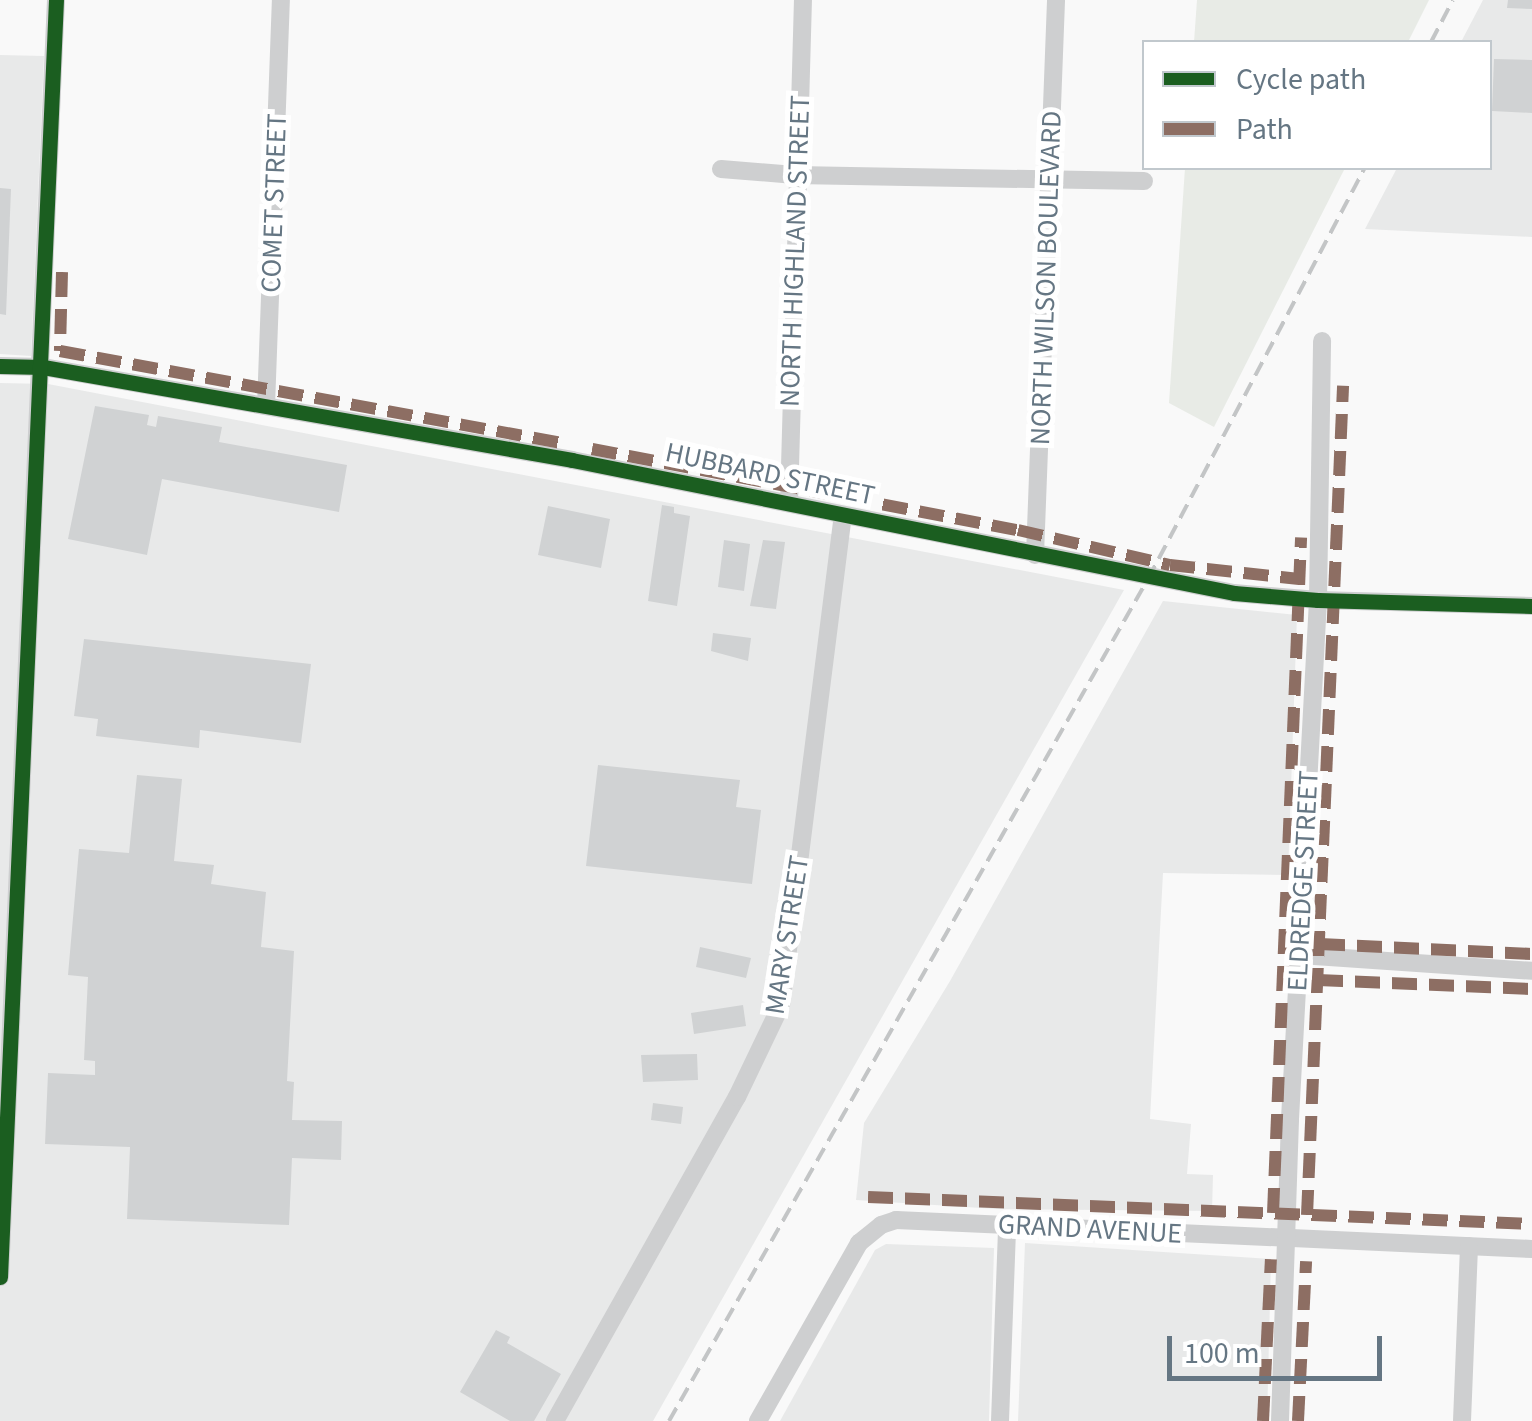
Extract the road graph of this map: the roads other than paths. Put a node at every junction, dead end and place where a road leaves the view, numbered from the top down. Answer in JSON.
{"nodes":[{"id":1,"x":56,"y":0,"type":"edge"},
{"id":2,"x":281,"y":0,"type":"edge"},
{"id":3,"x":803,"y":0,"type":"edge"},
{"id":4,"x":1056,"y":0,"type":"edge"},
{"id":5,"x":721,"y":169,"type":"dead end"},
{"id":6,"x":795,"y":175,"type":"junction"},
{"id":7,"x":1049,"y":178,"type":"junction"},
{"id":8,"x":1144,"y":181,"type":"dead end"},
{"id":9,"x":1322,"y":341,"type":"dead end"},
{"id":10,"x":0,"y":366,"type":"edge"},
{"id":11,"x":43,"y":367,"type":"junction"},
{"id":12,"x":266,"y":406,"type":"junction"},
{"id":13,"x":788,"y":503,"type":"junction"},
{"id":14,"x":843,"y":515,"type":"junction"},
{"id":15,"x":1035,"y":555,"type":"junction"},
{"id":16,"x":1318,"y":600,"type":"junction"},
{"id":17,"x":1532,"y":606,"type":"edge"},
{"id":18,"x":1300,"y":955,"type":"junction"},
{"id":19,"x":1532,"y":971,"type":"edge"},
{"id":20,"x":1006,"y":1226,"type":"junction"},
{"id":21,"x":1286,"y":1238,"type":"junction"},
{"id":22,"x":1468,"y":1246,"type":"junction"},
{"id":23,"x":1532,"y":1249,"type":"edge"},
{"id":24,"x":0,"y":1277,"type":"edge"},
{"id":25,"x":555,"y":1421,"type":"edge"},
{"id":26,"x":758,"y":1421,"type":"edge"},
{"id":27,"x":1000,"y":1421,"type":"edge"},
{"id":28,"x":1280,"y":1421,"type":"edge"},
{"id":29,"x":1462,"y":1421,"type":"edge"}],
"edges":[{"from":1,"to":11,"type":"street"},
{"from":2,"to":12,"type":"street","name":"COMET STREET"},
{"from":3,"to":6,"type":"street","name":"NORTH HIGHLAND STREET"},
{"from":4,"to":7,"type":"street","name":"NORTH WILSON BOULEVARD"},
{"from":5,"to":6,"type":"street"},
{"from":6,"to":7,"type":"street"},
{"from":6,"to":13,"type":"street","name":"NORTH HIGHLAND STREET"},
{"from":7,"to":8,"type":"street"},
{"from":7,"to":15,"type":"street","name":"NORTH WILSON BOULEVARD"},
{"from":9,"to":16,"type":"street","name":"ELDREDGE STREET"},
{"from":10,"to":11,"type":"street","name":"HUBBARD STREET"},
{"from":11,"to":12,"type":"street","name":"HUBBARD STREET"},
{"from":11,"to":24,"type":"street"},
{"from":12,"to":13,"type":"street","name":"HUBBARD STREET"},
{"from":13,"to":14,"type":"street","name":"HUBBARD STREET"},
{"from":14,"to":15,"type":"street","name":"HUBBARD STREET"},
{"from":14,"to":25,"type":"street","name":"MARY STREET"},
{"from":15,"to":16,"type":"street","name":"HUBBARD STREET"},
{"from":16,"to":17,"type":"street","name":"HUBBARD STREET"},
{"from":16,"to":18,"type":"street","name":"ELDREDGE STREET"},
{"from":18,"to":19,"type":"street"},
{"from":18,"to":21,"type":"street","name":"ELDREDGE STREET"},
{"from":20,"to":21,"type":"street","name":"GRAND AVENUE"},
{"from":20,"to":26,"type":"street","name":"GRAND AVENUE"},
{"from":20,"to":27,"type":"street"},
{"from":21,"to":22,"type":"street","name":"GRAND AVENUE"},
{"from":21,"to":28,"type":"street","name":"ELDREDGE STREET"},
{"from":22,"to":23,"type":"street","name":"GRAND AVENUE"},
{"from":22,"to":29,"type":"street"}]}
